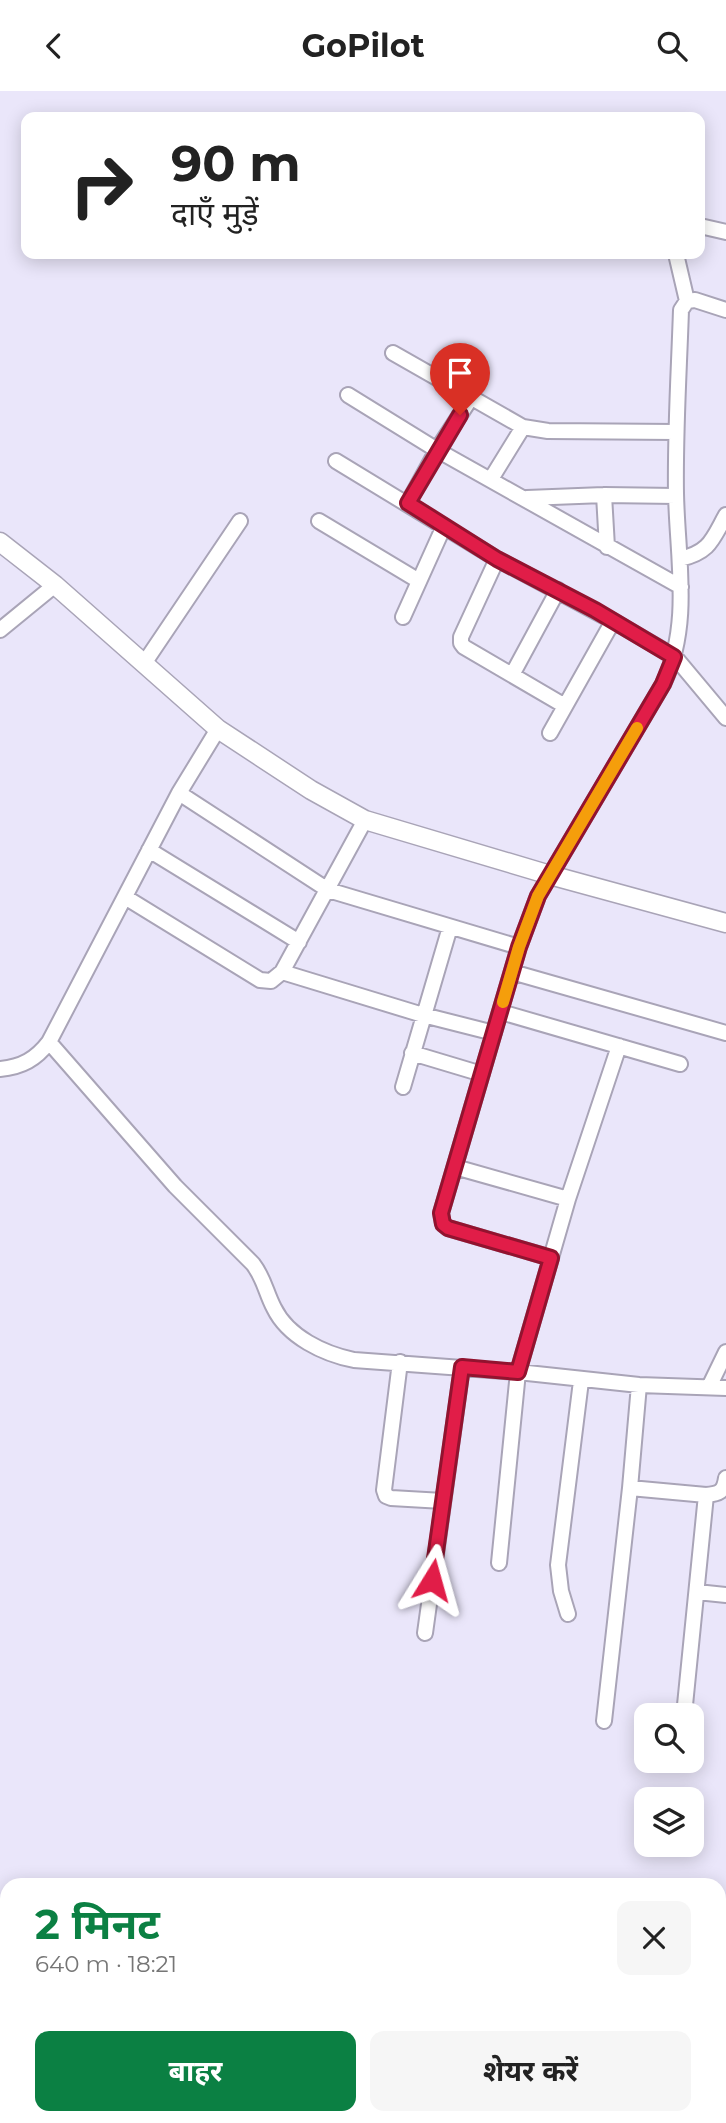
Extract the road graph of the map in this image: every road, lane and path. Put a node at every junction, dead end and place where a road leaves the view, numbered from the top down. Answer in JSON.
{"nodes":[{"id":1,"x":705,"y":227,"type":"edge"},
{"id":2,"x":726,"y":232,"type":"edge"},
{"id":3,"x":677,"y":259,"type":"edge"},
{"id":4,"x":687,"y":301,"type":"junction"},
{"id":5,"x":726,"y":310,"type":"edge"},
{"id":6,"x":393,"y":353,"type":"dead end"},
{"id":7,"x":348,"y":395,"type":"dead end"},
{"id":8,"x":471,"y":398,"type":"junction"},
{"id":9,"x":523,"y":427,"type":"junction"},
{"id":10,"x":676,"y":432,"type":"junction"},
{"id":11,"x":437,"y":450,"type":"junction"},
{"id":12,"x":336,"y":461,"type":"dead end"},
{"id":13,"x":491,"y":479,"type":"junction"},
{"id":14,"x":604,"y":495,"type":"junction"},
{"id":15,"x":676,"y":496,"type":"junction"},
{"id":16,"x":526,"y":498,"type":"junction"},
{"id":17,"x":408,"y":503,"type":"junction"},
{"id":18,"x":726,"y":515,"type":"edge"},
{"id":19,"x":240,"y":521,"type":"dead end"},
{"id":20,"x":318,"y":521,"type":"dead end"},
{"id":21,"x":444,"y":526,"type":"junction"},
{"id":22,"x":0,"y":542,"type":"edge"},
{"id":23,"x":607,"y":547,"type":"junction"},
{"id":24,"x":497,"y":559,"type":"junction"},
{"id":25,"x":680,"y":559,"type":"junction"},
{"id":26,"x":419,"y":580,"type":"junction"},
{"id":27,"x":55,"y":585,"type":"junction"},
{"id":28,"x":681,"y":587,"type":"junction"},
{"id":29,"x":558,"y":590,"type":"junction"},
{"id":30,"x":403,"y":617,"type":"dead end"},
{"id":31,"x":613,"y":621,"type":"junction"},
{"id":32,"x":0,"y":630,"type":"edge"},
{"id":33,"x":674,"y":657,"type":"junction"},
{"id":34,"x":145,"y":663,"type":"junction"},
{"id":35,"x":512,"y":675,"type":"junction"},
{"id":36,"x":565,"y":706,"type":"junction"},
{"id":37,"x":726,"y":718,"type":"edge"},
{"id":38,"x":218,"y":729,"type":"junction"},
{"id":39,"x":550,"y":733,"type":"dead end"},
{"id":40,"x":179,"y":793,"type":"junction"},
{"id":41,"x":365,"y":820,"type":"junction"},
{"id":42,"x":149,"y":849,"type":"junction"},
{"id":43,"x":550,"y":874,"type":"junction"},
{"id":44,"x":328,"y":890,"type":"junction"},
{"id":45,"x":125,"y":897,"type":"junction"},
{"id":46,"x":726,"y":923,"type":"edge"},
{"id":47,"x":450,"y":927,"type":"junction"},
{"id":48,"x":299,"y":942,"type":"junction"},
{"id":49,"x":519,"y":947,"type":"junction"},
{"id":50,"x":282,"y":972,"type":"junction"},
{"id":51,"x":512,"y":972,"type":"junction"},
{"id":52,"x":500,"y":1012,"type":"junction"},
{"id":53,"x":423,"y":1015,"type":"junction"},
{"id":54,"x":494,"y":1033,"type":"junction"},
{"id":55,"x":726,"y":1033,"type":"edge"},
{"id":56,"x":50,"y":1042,"type":"junction"},
{"id":57,"x":619,"y":1047,"type":"junction"},
{"id":58,"x":412,"y":1053,"type":"junction"},
{"id":59,"x":680,"y":1064,"type":"dead end"},
{"id":60,"x":0,"y":1069,"type":"edge"},
{"id":61,"x":482,"y":1074,"type":"junction"},
{"id":62,"x":403,"y":1087,"type":"dead end"},
{"id":63,"x":455,"y":1167,"type":"junction"},
{"id":64,"x":568,"y":1199,"type":"junction"},
{"id":65,"x":551,"y":1258,"type":"junction"},
{"id":66,"x":726,"y":1352,"type":"edge"},
{"id":67,"x":400,"y":1362,"type":"junction"},
{"id":68,"x":462,"y":1367,"type":"junction"},
{"id":69,"x":518,"y":1372,"type":"junction"},
{"id":70,"x":581,"y":1381,"type":"junction"},
{"id":71,"x":639,"y":1385,"type":"junction"},
{"id":72,"x":709,"y":1387,"type":"junction"},
{"id":73,"x":726,"y":1388,"type":"edge"},
{"id":74,"x":726,"y":1478,"type":"edge"},
{"id":75,"x":630,"y":1488,"type":"junction"},
{"id":76,"x":705,"y":1495,"type":"junction"},
{"id":77,"x":443,"y":1501,"type":"junction"},
{"id":78,"x":499,"y":1563,"type":"dead end"},
{"id":79,"x":697,"y":1592,"type":"junction"},
{"id":80,"x":726,"y":1595,"type":"edge"},
{"id":81,"x":568,"y":1614,"type":"dead end"},
{"id":82,"x":425,"y":1633,"type":"dead end"},
{"id":83,"x":685,"y":1703,"type":"edge"},
{"id":84,"x":604,"y":1721,"type":"dead end"}],
"edges":[{"from":1,"to":2,"type":"street"},
{"from":3,"to":4,"type":"street"},
{"from":4,"to":5,"type":"street"},
{"from":4,"to":10,"type":"street"},
{"from":6,"to":8,"type":"street"},
{"from":7,"to":11,"type":"street"},
{"from":8,"to":9,"type":"street"},
{"from":8,"to":11,"type":"street"},
{"from":9,"to":10,"type":"street"},
{"from":9,"to":13,"type":"street"},
{"from":10,"to":15,"type":"street"},
{"from":11,"to":13,"type":"street"},
{"from":11,"to":17,"type":"street"},
{"from":12,"to":17,"type":"street"},
{"from":13,"to":16,"type":"street"},
{"from":14,"to":15,"type":"street"},
{"from":14,"to":16,"type":"street"},
{"from":14,"to":23,"type":"street"},
{"from":15,"to":25,"type":"street"},
{"from":16,"to":23,"type":"street"},
{"from":17,"to":21,"type":"street"},
{"from":18,"to":25,"type":"street"},
{"from":19,"to":34,"type":"street"},
{"from":20,"to":26,"type":"street"},
{"from":21,"to":24,"type":"street"},
{"from":21,"to":26,"type":"street"},
{"from":22,"to":27,"type":"street"},
{"from":23,"to":28,"type":"street"},
{"from":24,"to":29,"type":"street"},
{"from":24,"to":35,"type":"street"},
{"from":25,"to":28,"type":"street"},
{"from":26,"to":30,"type":"street"},
{"from":27,"to":32,"type":"street"},
{"from":27,"to":34,"type":"street"},
{"from":28,"to":33,"type":"street"},
{"from":29,"to":31,"type":"street"},
{"from":29,"to":35,"type":"street"},
{"from":31,"to":33,"type":"street"},
{"from":31,"to":36,"type":"street"},
{"from":33,"to":37,"type":"street"},
{"from":33,"to":43,"type":"street"},
{"from":34,"to":38,"type":"street"},
{"from":35,"to":36,"type":"street"},
{"from":36,"to":39,"type":"street"},
{"from":38,"to":40,"type":"street"},
{"from":38,"to":41,"type":"street"},
{"from":40,"to":42,"type":"street"},
{"from":40,"to":44,"type":"street"},
{"from":41,"to":43,"type":"street"},
{"from":41,"to":44,"type":"street"},
{"from":42,"to":45,"type":"street"},
{"from":42,"to":48,"type":"street"},
{"from":43,"to":46,"type":"street"},
{"from":43,"to":49,"type":"street"},
{"from":44,"to":47,"type":"street"},
{"from":44,"to":48,"type":"street"},
{"from":45,"to":50,"type":"street"},
{"from":45,"to":56,"type":"street"},
{"from":47,"to":49,"type":"street"},
{"from":47,"to":53,"type":"street"},
{"from":48,"to":50,"type":"street"},
{"from":49,"to":51,"type":"street"},
{"from":50,"to":53,"type":"street"},
{"from":51,"to":52,"type":"street"},
{"from":51,"to":55,"type":"street"},
{"from":52,"to":54,"type":"street"},
{"from":52,"to":57,"type":"street"},
{"from":53,"to":54,"type":"street"},
{"from":53,"to":58,"type":"street"},
{"from":54,"to":61,"type":"street"},
{"from":56,"to":60,"type":"street"},
{"from":56,"to":67,"type":"street"},
{"from":57,"to":59,"type":"street"},
{"from":57,"to":64,"type":"street"},
{"from":58,"to":61,"type":"street"},
{"from":58,"to":62,"type":"street"},
{"from":61,"to":63,"type":"street"},
{"from":63,"to":64,"type":"street"},
{"from":63,"to":65,"type":"street"},
{"from":64,"to":65,"type":"street"},
{"from":65,"to":69,"type":"street"},
{"from":66,"to":72,"type":"street"},
{"from":67,"to":68,"type":"street"},
{"from":67,"to":77,"type":"street"},
{"from":68,"to":69,"type":"street"},
{"from":68,"to":77,"type":"street"},
{"from":69,"to":70,"type":"street"},
{"from":69,"to":78,"type":"street"},
{"from":70,"to":71,"type":"street"},
{"from":70,"to":81,"type":"street"},
{"from":71,"to":72,"type":"street"},
{"from":71,"to":75,"type":"street"},
{"from":72,"to":73,"type":"street"},
{"from":74,"to":76,"type":"street"},
{"from":75,"to":76,"type":"street"},
{"from":75,"to":84,"type":"street"},
{"from":76,"to":79,"type":"street"},
{"from":77,"to":82,"type":"street"},
{"from":79,"to":80,"type":"street"},
{"from":79,"to":83,"type":"street"}]}
